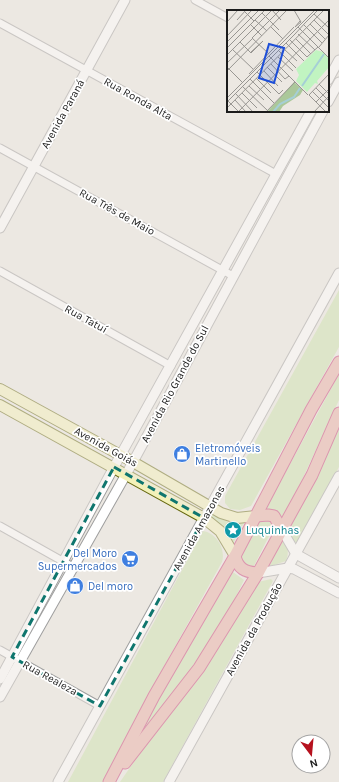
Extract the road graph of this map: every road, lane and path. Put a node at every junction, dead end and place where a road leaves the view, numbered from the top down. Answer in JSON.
{"nodes":[{"id":1,"x":125,"y":0,"type":"edge"},
{"id":2,"x":195,"y":0,"type":"edge"},
{"id":3,"x":227,"y":17,"type":"edge"},
{"id":4,"x":0,"y":23,"type":"edge"},
{"id":5,"x":339,"y":60,"type":"edge"},
{"id":6,"x":87,"y":70,"type":"junction"},
{"id":7,"x":333,"y":78,"type":"edge"},
{"id":8,"x":329,"y":97,"type":"edge"},
{"id":9,"x":310,"y":112,"type":"edge"},
{"id":10,"x":322,"y":112,"type":"edge"},
{"id":11,"x":0,"y":148,"type":"edge"},
{"id":12,"x":34,"y":166,"type":"junction"},
{"id":13,"x":276,"y":174,"type":"junction"},
{"id":14,"x":0,"y":228,"type":"edge"},
{"id":15,"x":224,"y":270,"type":"junction"},
{"id":16,"x":0,"y":272,"type":"edge"},
{"id":17,"x":339,"y":273,"type":"edge"},
{"id":18,"x":234,"y":276,"type":"junction"},
{"id":19,"x":339,"y":362,"type":"edge"},
{"id":20,"x":171,"y":366,"type":"junction"},
{"id":21,"x":0,"y":389,"type":"edge"},
{"id":22,"x":0,"y":405,"type":"edge"},
{"id":23,"x":339,"y":414,"type":"edge"},
{"id":24,"x":120,"y":456,"type":"junction"},
{"id":25,"x":133,"y":462,"type":"junction"},
{"id":26,"x":114,"y":468,"type":"junction"},
{"id":27,"x":126,"y":474,"type":"junction"},
{"id":28,"x":339,"y":476,"type":"edge"},
{"id":29,"x":210,"y":508,"type":"junction"},
{"id":30,"x":256,"y":516,"type":"junction"},
{"id":31,"x":204,"y":518,"type":"junction"},
{"id":32,"x":0,"y":526,"type":"edge"},
{"id":33,"x":282,"y":530,"type":"junction"},
{"id":34,"x":296,"y":554,"type":"junction"},
{"id":35,"x":235,"y":556,"type":"junction"},
{"id":36,"x":64,"y":562,"type":"junction"},
{"id":37,"x":73,"y":567,"type":"junction"},
{"id":38,"x":288,"y":568,"type":"junction"},
{"id":39,"x":258,"y":573,"type":"junction"},
{"id":40,"x":339,"y":578,"type":"edge"},
{"id":41,"x":339,"y":593,"type":"edge"},
{"id":42,"x":0,"y":650,"type":"edge"},
{"id":43,"x":16,"y":659,"type":"junction"},
{"id":44,"x":0,"y":679,"type":"edge"},
{"id":45,"x":0,"y":697,"type":"edge"},
{"id":46,"x":100,"y":706,"type":"junction"},
{"id":47,"x":58,"y":782,"type":"edge"},
{"id":48,"x":109,"y":782,"type":"edge"},
{"id":49,"x":169,"y":782,"type":"edge"}],
"edges":[{"from":1,"to":6,"type":"street","name":"Avenida Paraná"},
{"from":2,"to":3,"type":"street"},
{"from":4,"to":6,"type":"street","name":"Rua Ronda Alta"},
{"from":5,"to":7,"type":"street"},
{"from":6,"to":12,"type":"street","name":"Avenida Paraná"},
{"from":6,"to":13,"type":"street","name":"Rua Ronda Alta"},
{"from":7,"to":8,"type":"street"},
{"from":9,"to":13,"type":"street","name":"Avenida Rio Grande do Sul"},
{"from":10,"to":18,"type":"street","name":"Avenida Rio Grande do Sul"},
{"from":11,"to":12,"type":"street","name":"Rua Três de Maio"},
{"from":12,"to":14,"type":"street","name":"Avenida Paraná"},
{"from":12,"to":15,"type":"street","name":"Rua Três de Maio"},
{"from":13,"to":15,"type":"street","name":"Avenida Rio Grande do Sul"},
{"from":15,"to":18,"type":"street","name":"Rua Três de Maio"},
{"from":15,"to":20,"type":"street","name":"Avenida Rio Grande do Sul"},
{"from":16,"to":20,"type":"street","name":"Rua Tatuí"},
{"from":17,"to":29,"type":"street","name":"Avenida Amazonas"},
{"from":18,"to":25,"type":"street","name":"Avenida Rio Grande do Sul"},
{"from":19,"to":30,"type":"highway"},
{"from":20,"to":24,"type":"street","name":"Avenida Rio Grande do Sul"},
{"from":21,"to":24,"type":"main road","name":"Avenida Goiás"},
{"from":22,"to":26,"type":"main road","name":"Avenida Goiás"},
{"from":23,"to":33,"type":"highway"},
{"from":24,"to":25,"type":"main road","name":"Avenida Goiás"},
{"from":24,"to":26,"type":"street","name":"Avenida Rio Grande do Sul"},
{"from":25,"to":27,"type":"street","name":"Avenida Rio Grande do Sul"},
{"from":25,"to":29,"type":"main road","name":"Avenida Goiás"},
{"from":26,"to":27,"type":"main road","name":"Avenida Goiás"},
{"from":26,"to":36,"type":"street","name":"Avenida Rio Grande do Sul"},
{"from":27,"to":31,"type":"main road","name":"Avenida Goiás"},
{"from":27,"to":37,"type":"street","name":"Avenida Rio Grande do Sul"},
{"from":28,"to":34,"type":"street","name":"Avenida da Produção"},
{"from":29,"to":30,"type":"main road","name":"Avenida Goiás"},
{"from":29,"to":31,"type":"street","name":"Avenida Amazonas"},
{"from":30,"to":33,"type":"highway"},
{"from":30,"to":35,"type":"highway"},
{"from":31,"to":35,"type":"main road","name":"Avenida Goiás"},
{"from":31,"to":46,"type":"street","name":"Avenida Amazonas"},
{"from":32,"to":36,"type":"street"},
{"from":33,"to":34,"type":"street"},
{"from":33,"to":39,"type":"highway"},
{"from":34,"to":38,"type":"street","name":"Avenida da Produção"},
{"from":34,"to":40,"type":"street"},
{"from":35,"to":39,"type":"highway"},
{"from":35,"to":48,"type":"highway"},
{"from":36,"to":37,"type":"street"},
{"from":36,"to":43,"type":"street","name":"Avenida Rio Grande do Sul"},
{"from":37,"to":43,"type":"street","name":"Avenida Rio Grande do Sul"},
{"from":38,"to":39,"type":"street"},
{"from":38,"to":41,"type":"street"},
{"from":38,"to":49,"type":"street","name":"Avenida da Produção"},
{"from":39,"to":48,"type":"highway"},
{"from":42,"to":43,"type":"street","name":"Rua Realeza"},
{"from":43,"to":44,"type":"street","name":"Avenida Rio Grande do Sul"},
{"from":43,"to":45,"type":"street","name":"Avenida Rio Grande do Sul"},
{"from":43,"to":46,"type":"street","name":"Rua Realeza"},
{"from":46,"to":47,"type":"street","name":"Avenida Amazonas"}]}
